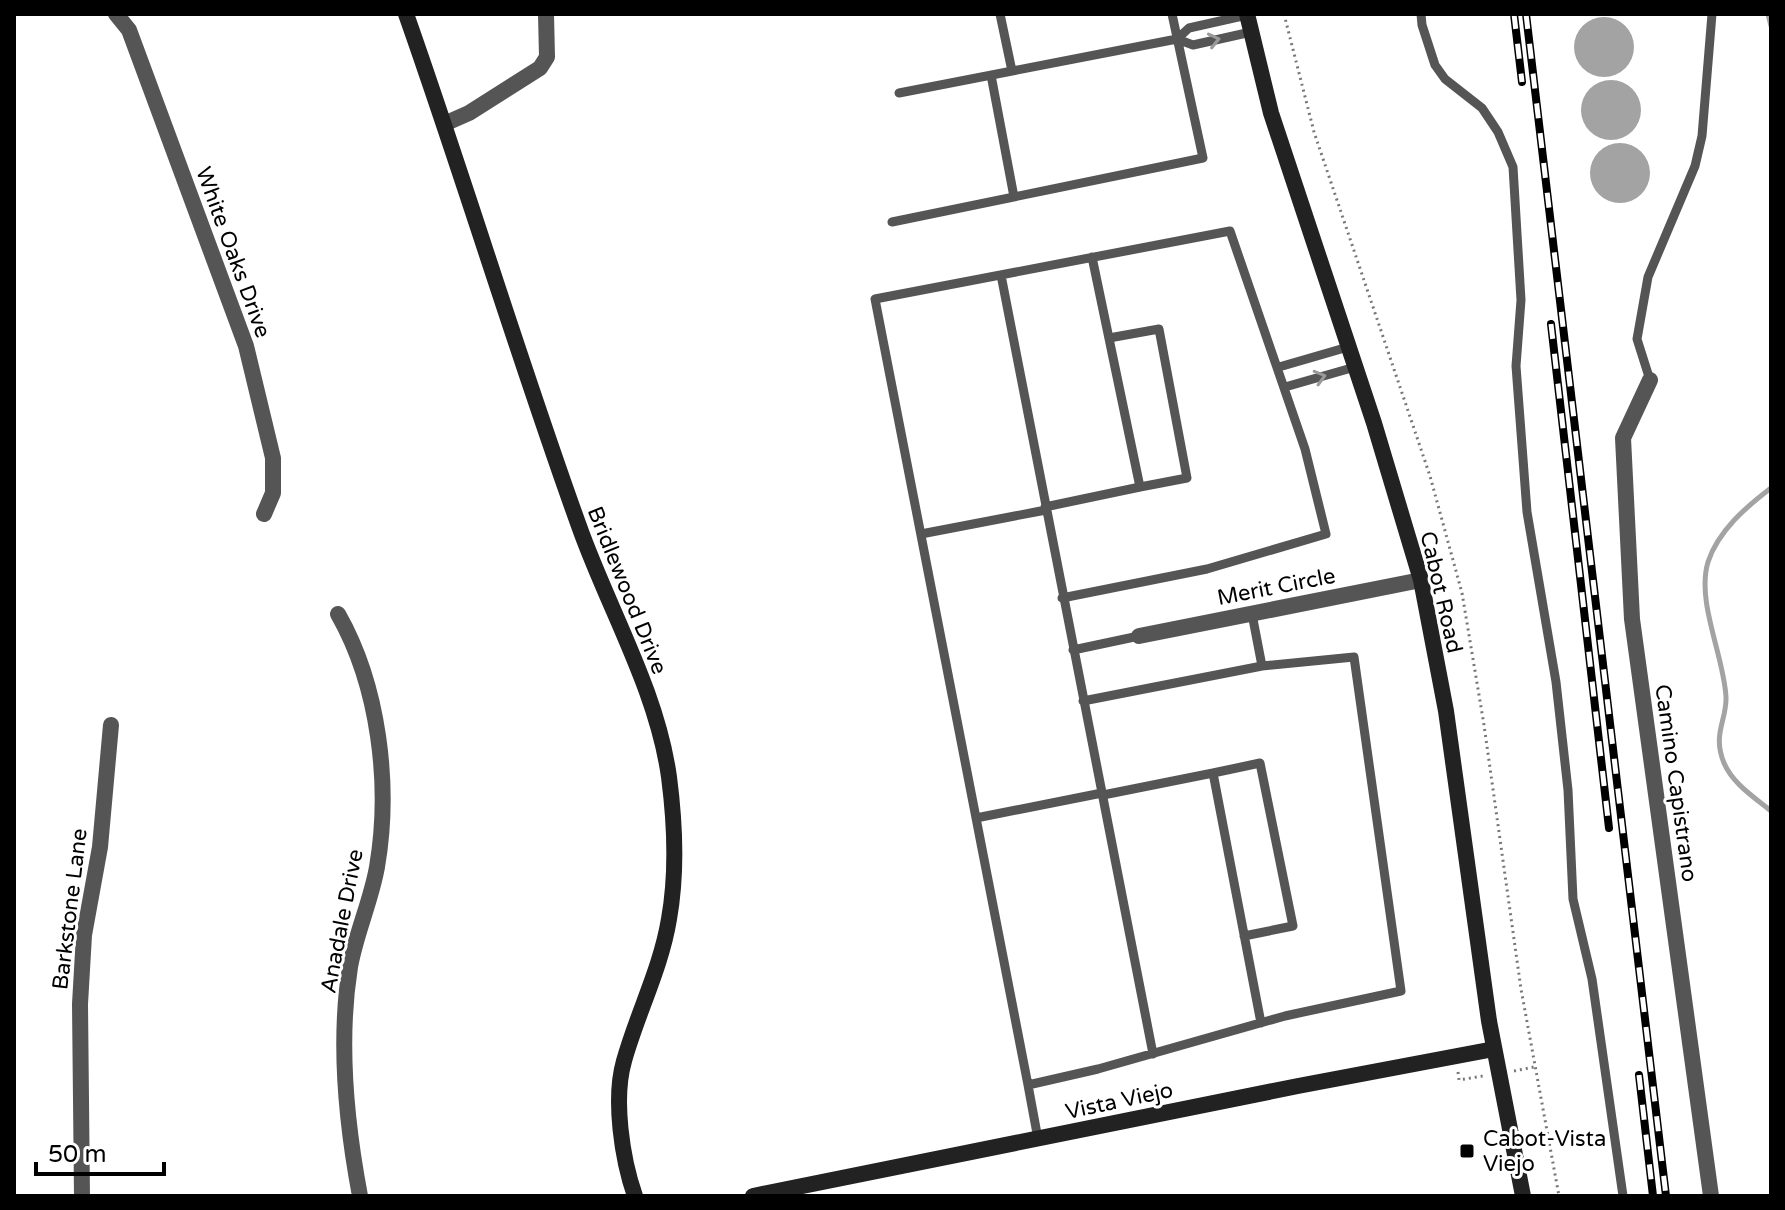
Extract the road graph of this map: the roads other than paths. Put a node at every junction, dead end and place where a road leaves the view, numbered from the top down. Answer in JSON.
{"nodes":[{"id":1,"x":116,"y":14,"type":"edge"},
{"id":2,"x":406,"y":14,"type":"edge"},
{"id":3,"x":546,"y":14,"type":"edge"},
{"id":4,"x":1000,"y":14,"type":"edge"},
{"id":5,"x":1172,"y":14,"type":"edge"},
{"id":6,"x":1421,"y":14,"type":"edge"},
{"id":7,"x":1712,"y":14,"type":"edge"},
{"id":8,"x":1249,"y":20,"type":"edge"},
{"id":9,"x":1177,"y":39,"type":"junction"},
{"id":10,"x":1012,"y":71,"type":"junction"},
{"id":11,"x":991,"y":75,"type":"junction"},
{"id":12,"x":899,"y":93,"type":"dead end"},
{"id":13,"x":444,"y":124,"type":"junction"},
{"id":14,"x":1014,"y":197,"type":"junction"},
{"id":15,"x":892,"y":222,"type":"dead end"},
{"id":16,"x":1092,"y":257,"type":"junction"},
{"id":17,"x":1001,"y":275,"type":"junction"},
{"id":18,"x":1109,"y":338,"type":"junction"},
{"id":19,"x":1348,"y":347,"type":"junction"},
{"id":20,"x":1279,"y":367,"type":"junction"},
{"id":21,"x":1355,"y":367,"type":"junction"},
{"id":22,"x":1650,"y":380,"type":"joint"},
{"id":23,"x":1285,"y":387,"type":"junction"},
{"id":24,"x":1140,"y":487,"type":"junction"},
{"id":25,"x":1046,"y":508,"type":"junction"},
{"id":26,"x":264,"y":514,"type":"dead end"},
{"id":27,"x":921,"y":534,"type":"junction"},
{"id":28,"x":1421,"y":580,"type":"junction"},
{"id":29,"x":1062,"y":598,"type":"junction"},
{"id":30,"x":338,"y":614,"type":"dead end"},
{"id":31,"x":1252,"y":614,"type":"junction"},
{"id":32,"x":1139,"y":636,"type":"joint"},
{"id":33,"x":1073,"y":650,"type":"junction"},
{"id":34,"x":1262,"y":666,"type":"junction"},
{"id":35,"x":1083,"y":701,"type":"junction"},
{"id":36,"x":111,"y":725,"type":"dead end"},
{"id":37,"x":1213,"y":773,"type":"junction"},
{"id":38,"x":1103,"y":794,"type":"junction"},
{"id":39,"x":976,"y":818,"type":"junction"},
{"id":40,"x":1244,"y":936,"type":"junction"},
{"id":41,"x":1261,"y":1023,"type":"junction"},
{"id":42,"x":1494,"y":1049,"type":"junction"},
{"id":43,"x":1153,"y":1054,"type":"junction"},
{"id":44,"x":1028,"y":1085,"type":"junction"},
{"id":45,"x":1038,"y":1139,"type":"junction"},
{"id":46,"x":82,"y":1196,"type":"edge"},
{"id":47,"x":360,"y":1196,"type":"edge"},
{"id":48,"x":635,"y":1196,"type":"edge"},
{"id":49,"x":753,"y":1196,"type":"edge"},
{"id":50,"x":1523,"y":1196,"type":"edge"},
{"id":51,"x":1623,"y":1196,"type":"edge"},
{"id":52,"x":1711,"y":1196,"type":"edge"}],
"edges":[{"from":1,"to":26,"type":"street","name":"White Oaks Drive"},
{"from":2,"to":13,"type":"street","name":"Bridlewood Drive"},
{"from":3,"to":13,"type":"street"},
{"from":4,"to":10,"type":"lane"},
{"from":5,"to":9,"type":"lane"},
{"from":6,"to":51,"type":"lane"},
{"from":7,"to":22,"type":"lane"},
{"from":8,"to":9,"type":"lane"},
{"from":9,"to":8,"type":"lane","one_way":true},
{"from":8,"to":19,"type":"street","name":"Cabot Road"},
{"from":9,"to":10,"type":"lane"},
{"from":9,"to":14,"type":"lane"},
{"from":10,"to":11,"type":"lane"},
{"from":11,"to":12,"type":"lane"},
{"from":11,"to":14,"type":"lane"},
{"from":13,"to":48,"type":"street","name":"Bridlewood Drive"},
{"from":14,"to":15,"type":"lane"},
{"from":16,"to":17,"type":"lane"},
{"from":16,"to":18,"type":"lane"},
{"from":16,"to":20,"type":"lane"},
{"from":17,"to":25,"type":"lane"},
{"from":17,"to":27,"type":"lane"},
{"from":18,"to":24,"type":"lane"},
{"from":18,"to":24,"type":"lane"},
{"from":19,"to":20,"type":"lane"},
{"from":19,"to":21,"type":"street","name":"Cabot Road"},
{"from":20,"to":23,"type":"lane"},
{"from":23,"to":21,"type":"lane","one_way":true},
{"from":21,"to":28,"type":"street","name":"Cabot Road"},
{"from":22,"to":52,"type":"street","name":"Camino Capistrano"},
{"from":23,"to":29,"type":"lane"},
{"from":24,"to":25,"type":"lane"},
{"from":25,"to":27,"type":"lane"},
{"from":25,"to":29,"type":"lane"},
{"from":27,"to":39,"type":"lane"},
{"from":28,"to":31,"type":"street","name":"Merit Circle"},
{"from":28,"to":42,"type":"street","name":"Cabot Road"},
{"from":29,"to":33,"type":"lane"},
{"from":30,"to":47,"type":"street","name":"Anadale Drive"},
{"from":31,"to":32,"type":"street","name":"Merit Circle"},
{"from":31,"to":34,"type":"lane"},
{"from":32,"to":33,"type":"lane"},
{"from":33,"to":35,"type":"lane"},
{"from":34,"to":35,"type":"lane"},
{"from":34,"to":41,"type":"lane"},
{"from":35,"to":38,"type":"lane"},
{"from":36,"to":46,"type":"street","name":"Barkstone Lane"},
{"from":37,"to":38,"type":"lane"},
{"from":37,"to":40,"type":"lane"},
{"from":37,"to":40,"type":"lane"},
{"from":38,"to":39,"type":"lane"},
{"from":38,"to":43,"type":"lane"},
{"from":39,"to":44,"type":"lane"},
{"from":40,"to":41,"type":"lane"},
{"from":41,"to":43,"type":"lane"},
{"from":42,"to":45,"type":"street","name":"Vista Viejo"},
{"from":42,"to":50,"type":"street","name":"Cabot Road"},
{"from":43,"to":44,"type":"lane"},
{"from":44,"to":45,"type":"lane"},
{"from":45,"to":49,"type":"street","name":"Vista Viejo"}]}
